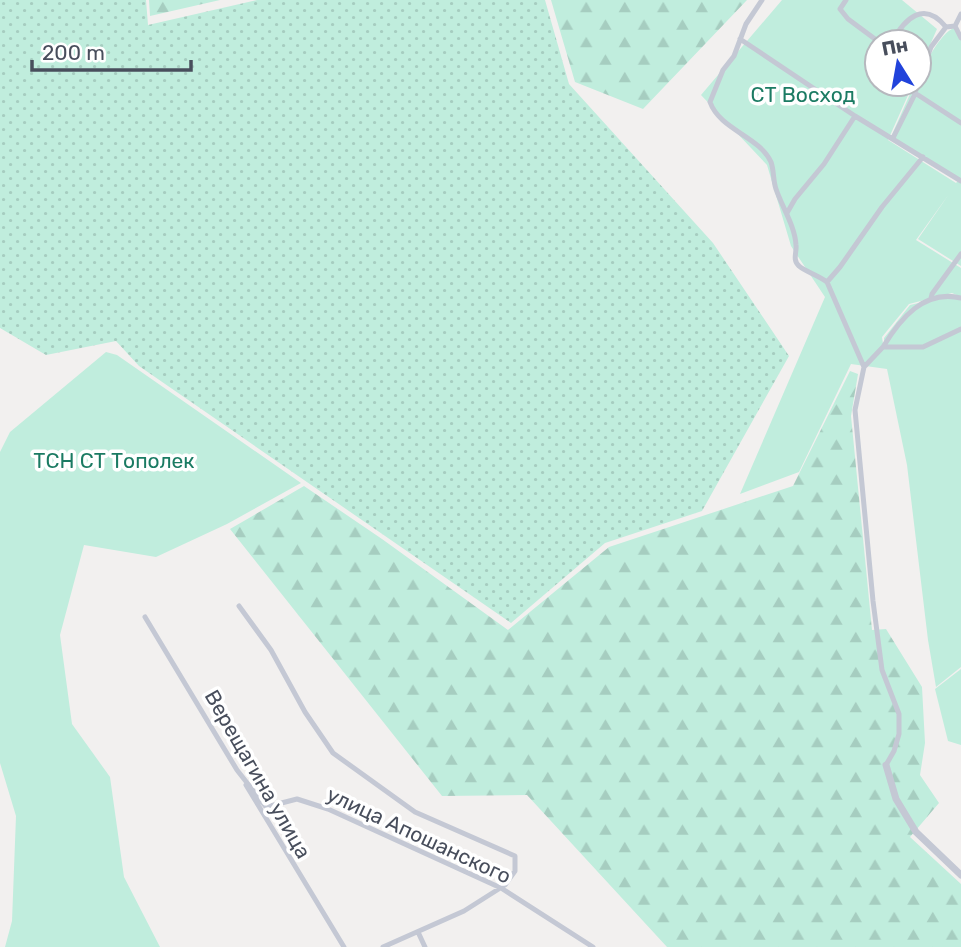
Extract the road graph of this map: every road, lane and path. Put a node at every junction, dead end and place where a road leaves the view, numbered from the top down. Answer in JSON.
{"nodes":[{"id":1,"x":762,"y":0,"type":"edge"},
{"id":2,"x":846,"y":0,"type":"edge"},
{"id":3,"x":961,"y":14,"type":"edge"},
{"id":4,"x":955,"y":26,"type":"junction"},
{"id":5,"x":946,"y":27,"type":"junction"},
{"id":6,"x":901,"y":28,"type":"edge"},
{"id":7,"x":863,"y":30,"type":"edge"},
{"id":8,"x":961,"y":38,"type":"edge"},
{"id":9,"x":740,"y":39,"type":"junction"},
{"id":10,"x":933,"y":44,"type":"edge"},
{"id":11,"x":912,"y":98,"type":"edge"},
{"id":12,"x":923,"y":98,"type":"edge"},
{"id":13,"x":855,"y":116,"type":"junction"},
{"id":14,"x":961,"y":123,"type":"edge"},
{"id":15,"x":892,"y":138,"type":"junction"},
{"id":16,"x":923,"y":157,"type":"junction"},
{"id":17,"x":961,"y":181,"type":"edge"},
{"id":18,"x":787,"y":213,"type":"junction"},
{"id":19,"x":961,"y":254,"type":"edge"},
{"id":20,"x":827,"y":282,"type":"junction"},
{"id":21,"x":931,"y":298,"type":"junction"},
{"id":22,"x":961,"y":298,"type":"edge"},
{"id":23,"x":961,"y":329,"type":"edge"},
{"id":24,"x":883,"y":347,"type":"junction"},
{"id":25,"x":864,"y":367,"type":"junction"},
{"id":26,"x":239,"y":606,"type":"dead end"},
{"id":27,"x":145,"y":617,"type":"dead end"},
{"id":28,"x":886,"y":765,"type":"joint"},
{"id":29,"x":237,"y":769,"type":"junction"},
{"id":30,"x":961,"y":875,"type":"edge"},
{"id":31,"x":500,"y":888,"type":"junction"},
{"id":32,"x":418,"y":932,"type":"junction"},
{"id":33,"x":344,"y":947,"type":"edge"},
{"id":34,"x":383,"y":947,"type":"edge"},
{"id":35,"x":425,"y":947,"type":"edge"},
{"id":36,"x":593,"y":947,"type":"edge"}],
"edges":[{"from":1,"to":9,"type":"street"},
{"from":2,"to":7,"type":"street"},
{"from":3,"to":4,"type":"street"},
{"from":4,"to":5,"type":"street"},
{"from":4,"to":8,"type":"street"},
{"from":5,"to":6,"type":"street"},
{"from":5,"to":10,"type":"street"},
{"from":9,"to":13,"type":"street"},
{"from":9,"to":18,"type":"street"},
{"from":11,"to":15,"type":"street"},
{"from":12,"to":14,"type":"street"},
{"from":13,"to":15,"type":"street"},
{"from":13,"to":18,"type":"street"},
{"from":15,"to":16,"type":"street"},
{"from":16,"to":17,"type":"street"},
{"from":16,"to":20,"type":"street"},
{"from":18,"to":20,"type":"street"},
{"from":19,"to":21,"type":"street"},
{"from":20,"to":25,"type":"street"},
{"from":21,"to":22,"type":"street"},
{"from":21,"to":24,"type":"street"},
{"from":23,"to":24,"type":"street"},
{"from":24,"to":25,"type":"street"},
{"from":25,"to":28,"type":"street"},
{"from":26,"to":31,"type":"street"},
{"from":27,"to":29,"type":"street","name":"Верещагина улица"},
{"from":28,"to":30,"type":"street"},
{"from":29,"to":31,"type":"street","name":"улица Апошанского"},
{"from":29,"to":33,"type":"street","name":"Верещагина улица"},
{"from":31,"to":32,"type":"street"},
{"from":31,"to":36,"type":"street","name":"улица Апошанского"},
{"from":32,"to":34,"type":"street"},
{"from":32,"to":35,"type":"street"}]}
